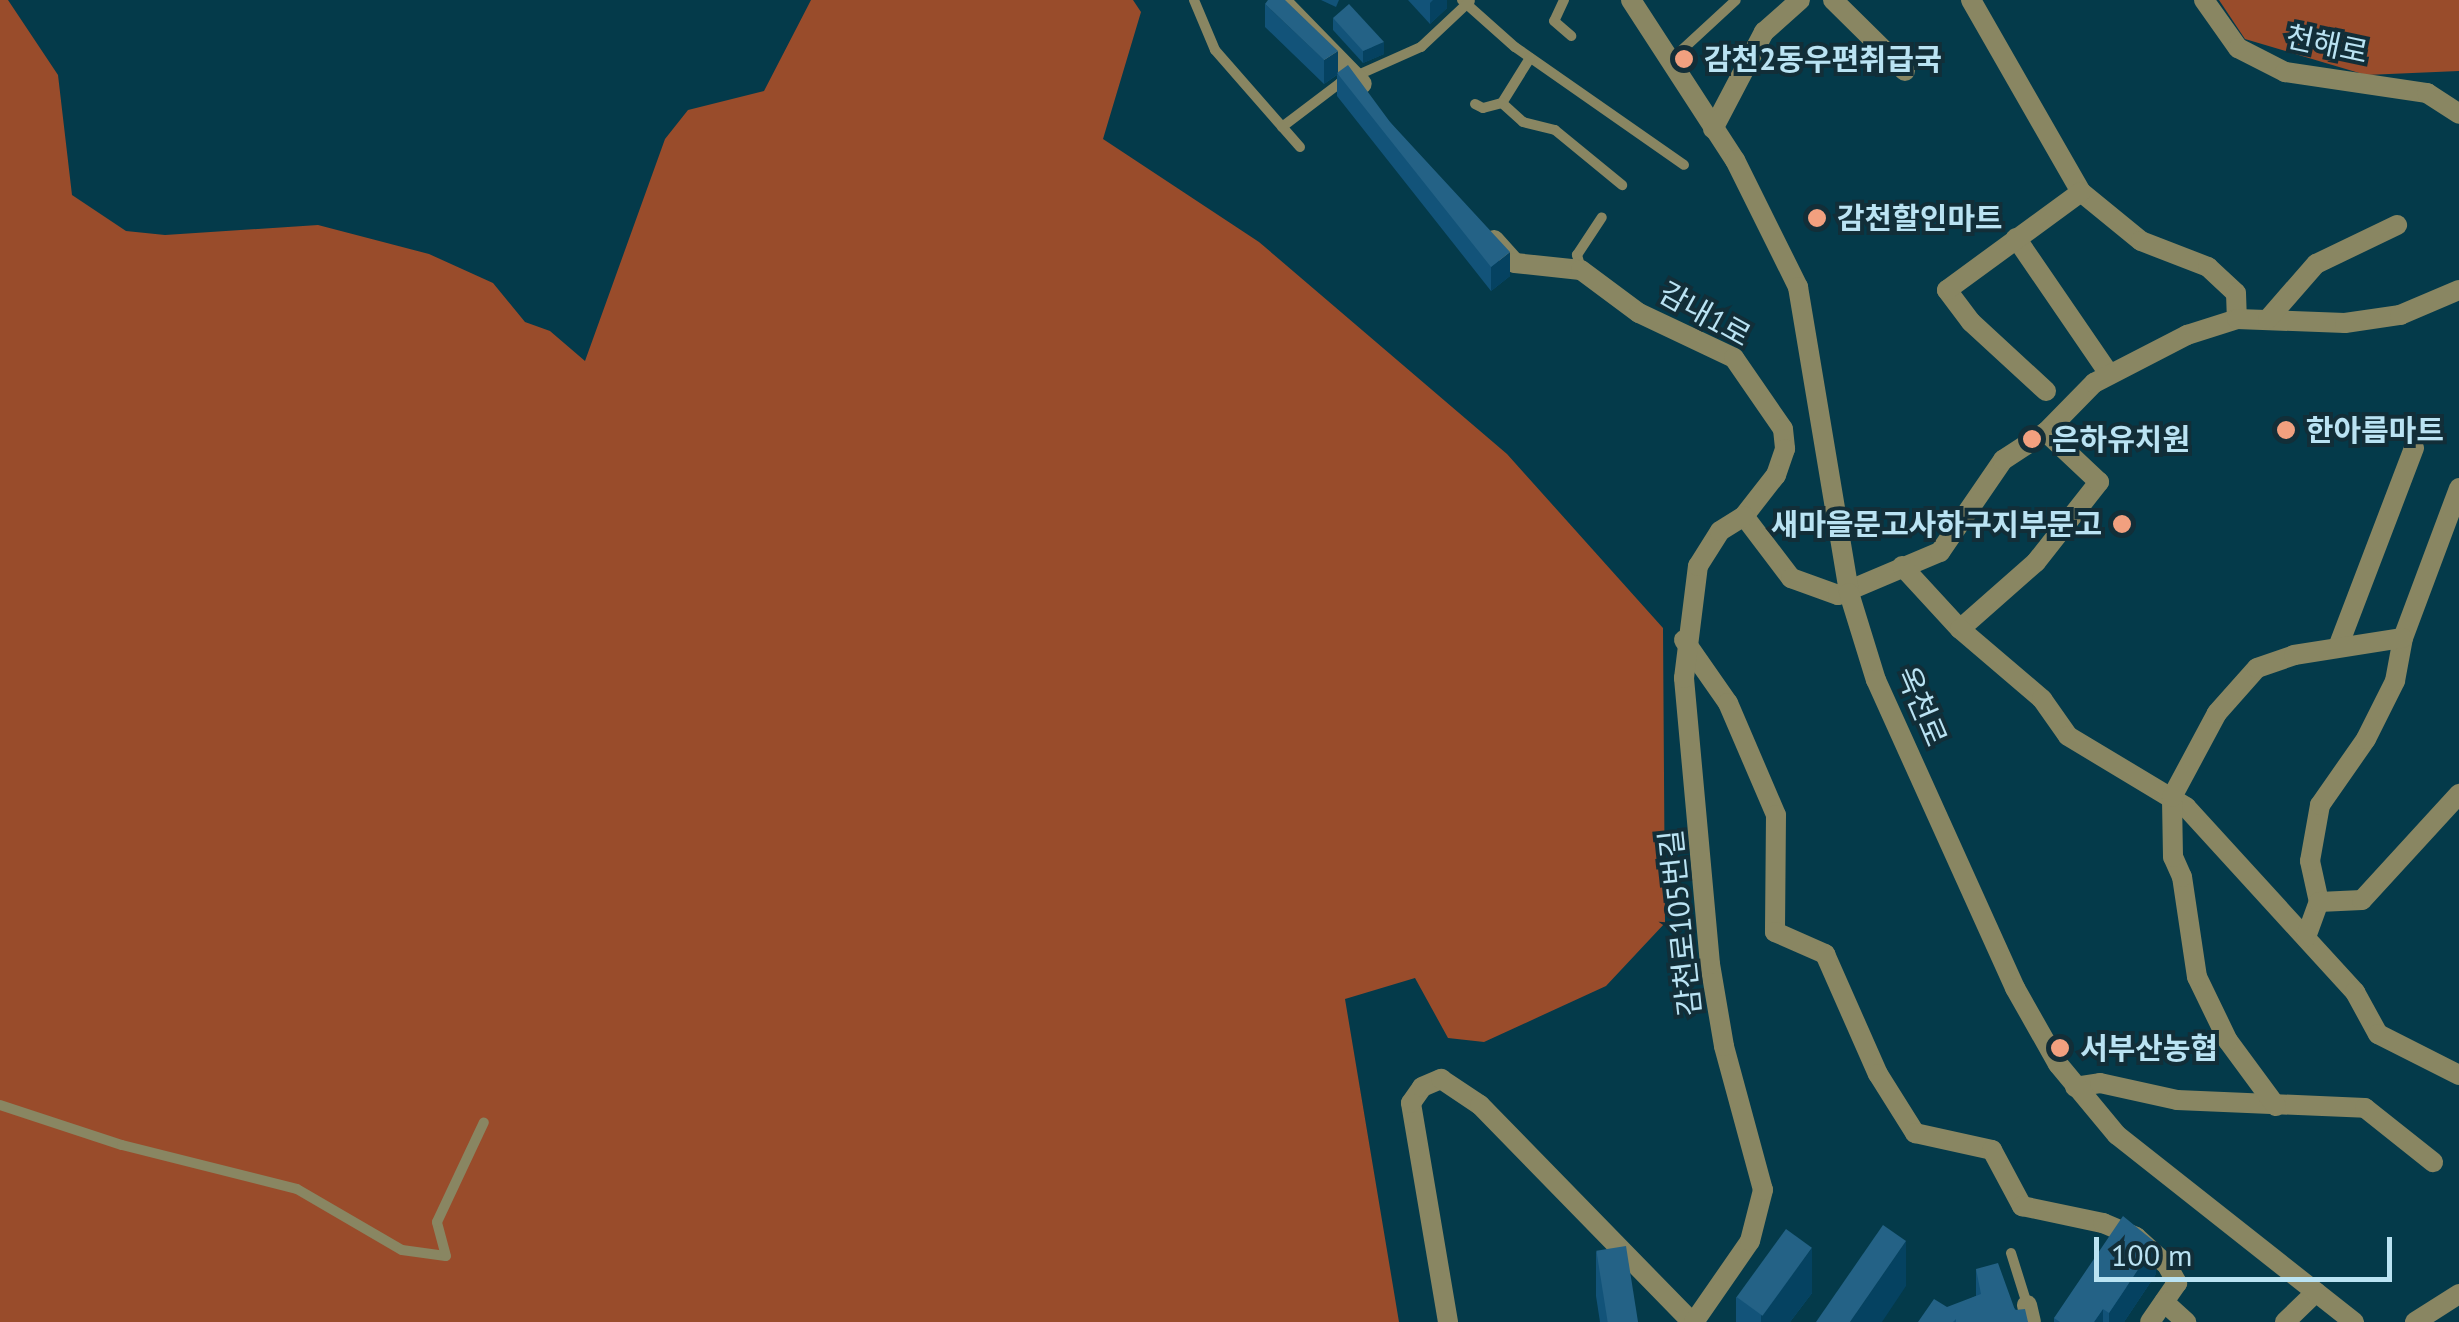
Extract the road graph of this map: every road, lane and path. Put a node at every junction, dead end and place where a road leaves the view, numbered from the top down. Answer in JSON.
{"nodes":[{"id":1,"x":1194,"y":0,"type":"edge"},
{"id":2,"x":1280,"y":0,"type":"edge"},
{"id":3,"x":1564,"y":0,"type":"edge"},
{"id":4,"x":1631,"y":0,"type":"edge"},
{"id":5,"x":1736,"y":0,"type":"edge"},
{"id":6,"x":1800,"y":0,"type":"edge"},
{"id":7,"x":1833,"y":0,"type":"edge"},
{"id":8,"x":1971,"y":0,"type":"edge"},
{"id":9,"x":2204,"y":0,"type":"edge"},
{"id":10,"x":1466,"y":2,"type":"edge"},
{"id":11,"x":1572,"y":36,"type":"dead end"},
{"id":12,"x":1530,"y":58,"type":"junction"},
{"id":13,"x":1670,"y":60,"type":"junction"},
{"id":14,"x":1905,"y":71,"type":"dead end"},
{"id":15,"x":1356,"y":76,"type":"junction"},
{"id":16,"x":1502,"y":103,"type":"junction"},
{"id":17,"x":1475,"y":104,"type":"dead end"},
{"id":18,"x":1378,"y":106,"type":"edge"},
{"id":19,"x":2459,"y":114,"type":"edge"},
{"id":20,"x":1282,"y":127,"type":"junction"},
{"id":21,"x":1713,"y":129,"type":"junction"},
{"id":22,"x":1300,"y":147,"type":"dead end"},
{"id":23,"x":1684,"y":165,"type":"dead end"},
{"id":24,"x":1622,"y":185,"type":"dead end"},
{"id":25,"x":2080,"y":192,"type":"junction"},
{"id":26,"x":1602,"y":217,"type":"dead end"},
{"id":27,"x":1479,"y":222,"type":"edge"},
{"id":28,"x":2397,"y":224,"type":"dead end"},
{"id":29,"x":2016,"y":238,"type":"junction"},
{"id":30,"x":1581,"y":270,"type":"junction"},
{"id":31,"x":2459,"y":290,"type":"edge"},
{"id":32,"x":2237,"y":318,"type":"junction"},
{"id":33,"x":2268,"y":319,"type":"junction"},
{"id":34,"x":2109,"y":374,"type":"junction"},
{"id":35,"x":2046,"y":391,"type":"dead end"},
{"id":36,"x":2046,"y":432,"type":"junction"},
{"id":37,"x":2414,"y":448,"type":"dead end"},
{"id":38,"x":2459,"y":488,"type":"edge"},
{"id":39,"x":1744,"y":516,"type":"junction"},
{"id":40,"x":1902,"y":566,"type":"junction"},
{"id":41,"x":1849,"y":592,"type":"junction"},
{"id":42,"x":1960,"y":629,"type":"junction"},
{"id":43,"x":2402,"y":638,"type":"junction"},
{"id":44,"x":1684,"y":640,"type":"junction"},
{"id":45,"x":2338,"y":647,"type":"junction"},
{"id":46,"x":2459,"y":794,"type":"edge"},
{"id":47,"x":2172,"y":797,"type":"junction"},
{"id":48,"x":2319,"y":902,"type":"junction"},
{"id":49,"x":2306,"y":936,"type":"junction"},
{"id":50,"x":2459,"y":1076,"type":"edge"},
{"id":51,"x":2075,"y":1087,"type":"junction"},
{"id":52,"x":0,"y":1105,"type":"edge"},
{"id":53,"x":2276,"y":1106,"type":"junction"},
{"id":54,"x":484,"y":1122,"type":"dead end"},
{"id":55,"x":2433,"y":1162,"type":"dead end"},
{"id":56,"x":2011,"y":1253,"type":"dead end"},
{"id":57,"x":2316,"y":1292,"type":"junction"},
{"id":58,"x":2459,"y":1294,"type":"edge"},
{"id":59,"x":2164,"y":1302,"type":"junction"},
{"id":60,"x":2029,"y":1314,"type":"edge"},
{"id":61,"x":1448,"y":1322,"type":"edge"},
{"id":62,"x":1693,"y":1322,"type":"edge"},
{"id":63,"x":2150,"y":1322,"type":"edge"},
{"id":64,"x":2186,"y":1322,"type":"edge"},
{"id":65,"x":2285,"y":1322,"type":"edge"},
{"id":66,"x":2354,"y":1322,"type":"edge"},
{"id":67,"x":2415,"y":1322,"type":"edge"}],
"edges":[{"from":1,"to":20,"type":"lane"},
{"from":2,"to":15,"type":"street"},
{"from":3,"to":11,"type":"lane"},
{"from":4,"to":13,"type":"street","name":"옥천로"},
{"from":5,"to":13,"type":"lane"},
{"from":6,"to":21,"type":"street"},
{"from":7,"to":14,"type":"street"},
{"from":8,"to":25,"type":"street"},
{"from":9,"to":19,"type":"street","name":"천해로"},
{"from":10,"to":12,"type":"lane"},
{"from":10,"to":15,"type":"lane"},
{"from":12,"to":16,"type":"lane"},
{"from":12,"to":23,"type":"lane"},
{"from":13,"to":21,"type":"street","name":"옥천로"},
{"from":15,"to":18,"type":"street"},
{"from":15,"to":20,"type":"lane"},
{"from":16,"to":17,"type":"lane"},
{"from":16,"to":24,"type":"lane"},
{"from":20,"to":22,"type":"lane"},
{"from":21,"to":41,"type":"street","name":"옥천로"},
{"from":25,"to":29,"type":"street"},
{"from":25,"to":32,"type":"street"},
{"from":26,"to":30,"type":"lane"},
{"from":27,"to":30,"type":"street"},
{"from":28,"to":33,"type":"street"},
{"from":29,"to":34,"type":"street"},
{"from":29,"to":35,"type":"street"},
{"from":30,"to":39,"type":"street","name":"감내1로"},
{"from":31,"to":33,"type":"street"},
{"from":32,"to":33,"type":"street"},
{"from":32,"to":34,"type":"street"},
{"from":34,"to":36,"type":"street"},
{"from":36,"to":40,"type":"street"},
{"from":36,"to":42,"type":"street"},
{"from":37,"to":45,"type":"street"},
{"from":38,"to":43,"type":"street"},
{"from":39,"to":41,"type":"street"},
{"from":39,"to":44,"type":"street","name":"감천로105번길"},
{"from":40,"to":41,"type":"street"},
{"from":40,"to":42,"type":"street"},
{"from":41,"to":51,"type":"street","name":"옥천로"},
{"from":42,"to":47,"type":"street"},
{"from":43,"to":45,"type":"street"},
{"from":43,"to":48,"type":"street"},
{"from":44,"to":59,"type":"street"},
{"from":44,"to":62,"type":"street","name":"감천로105번길"},
{"from":45,"to":47,"type":"street"},
{"from":46,"to":48,"type":"street"},
{"from":47,"to":49,"type":"street"},
{"from":47,"to":53,"type":"street"},
{"from":48,"to":49,"type":"street"},
{"from":49,"to":50,"type":"street"},
{"from":51,"to":53,"type":"street"},
{"from":51,"to":57,"type":"street","name":"옥천로"},
{"from":52,"to":54,"type":"lane"},
{"from":53,"to":55,"type":"street"},
{"from":56,"to":60,"type":"lane"},
{"from":57,"to":65,"type":"street"},
{"from":57,"to":66,"type":"street","name":"옥천로"},
{"from":58,"to":67,"type":"street"},
{"from":59,"to":63,"type":"street"},
{"from":59,"to":64,"type":"street"},
{"from":61,"to":62,"type":"street"}]}
